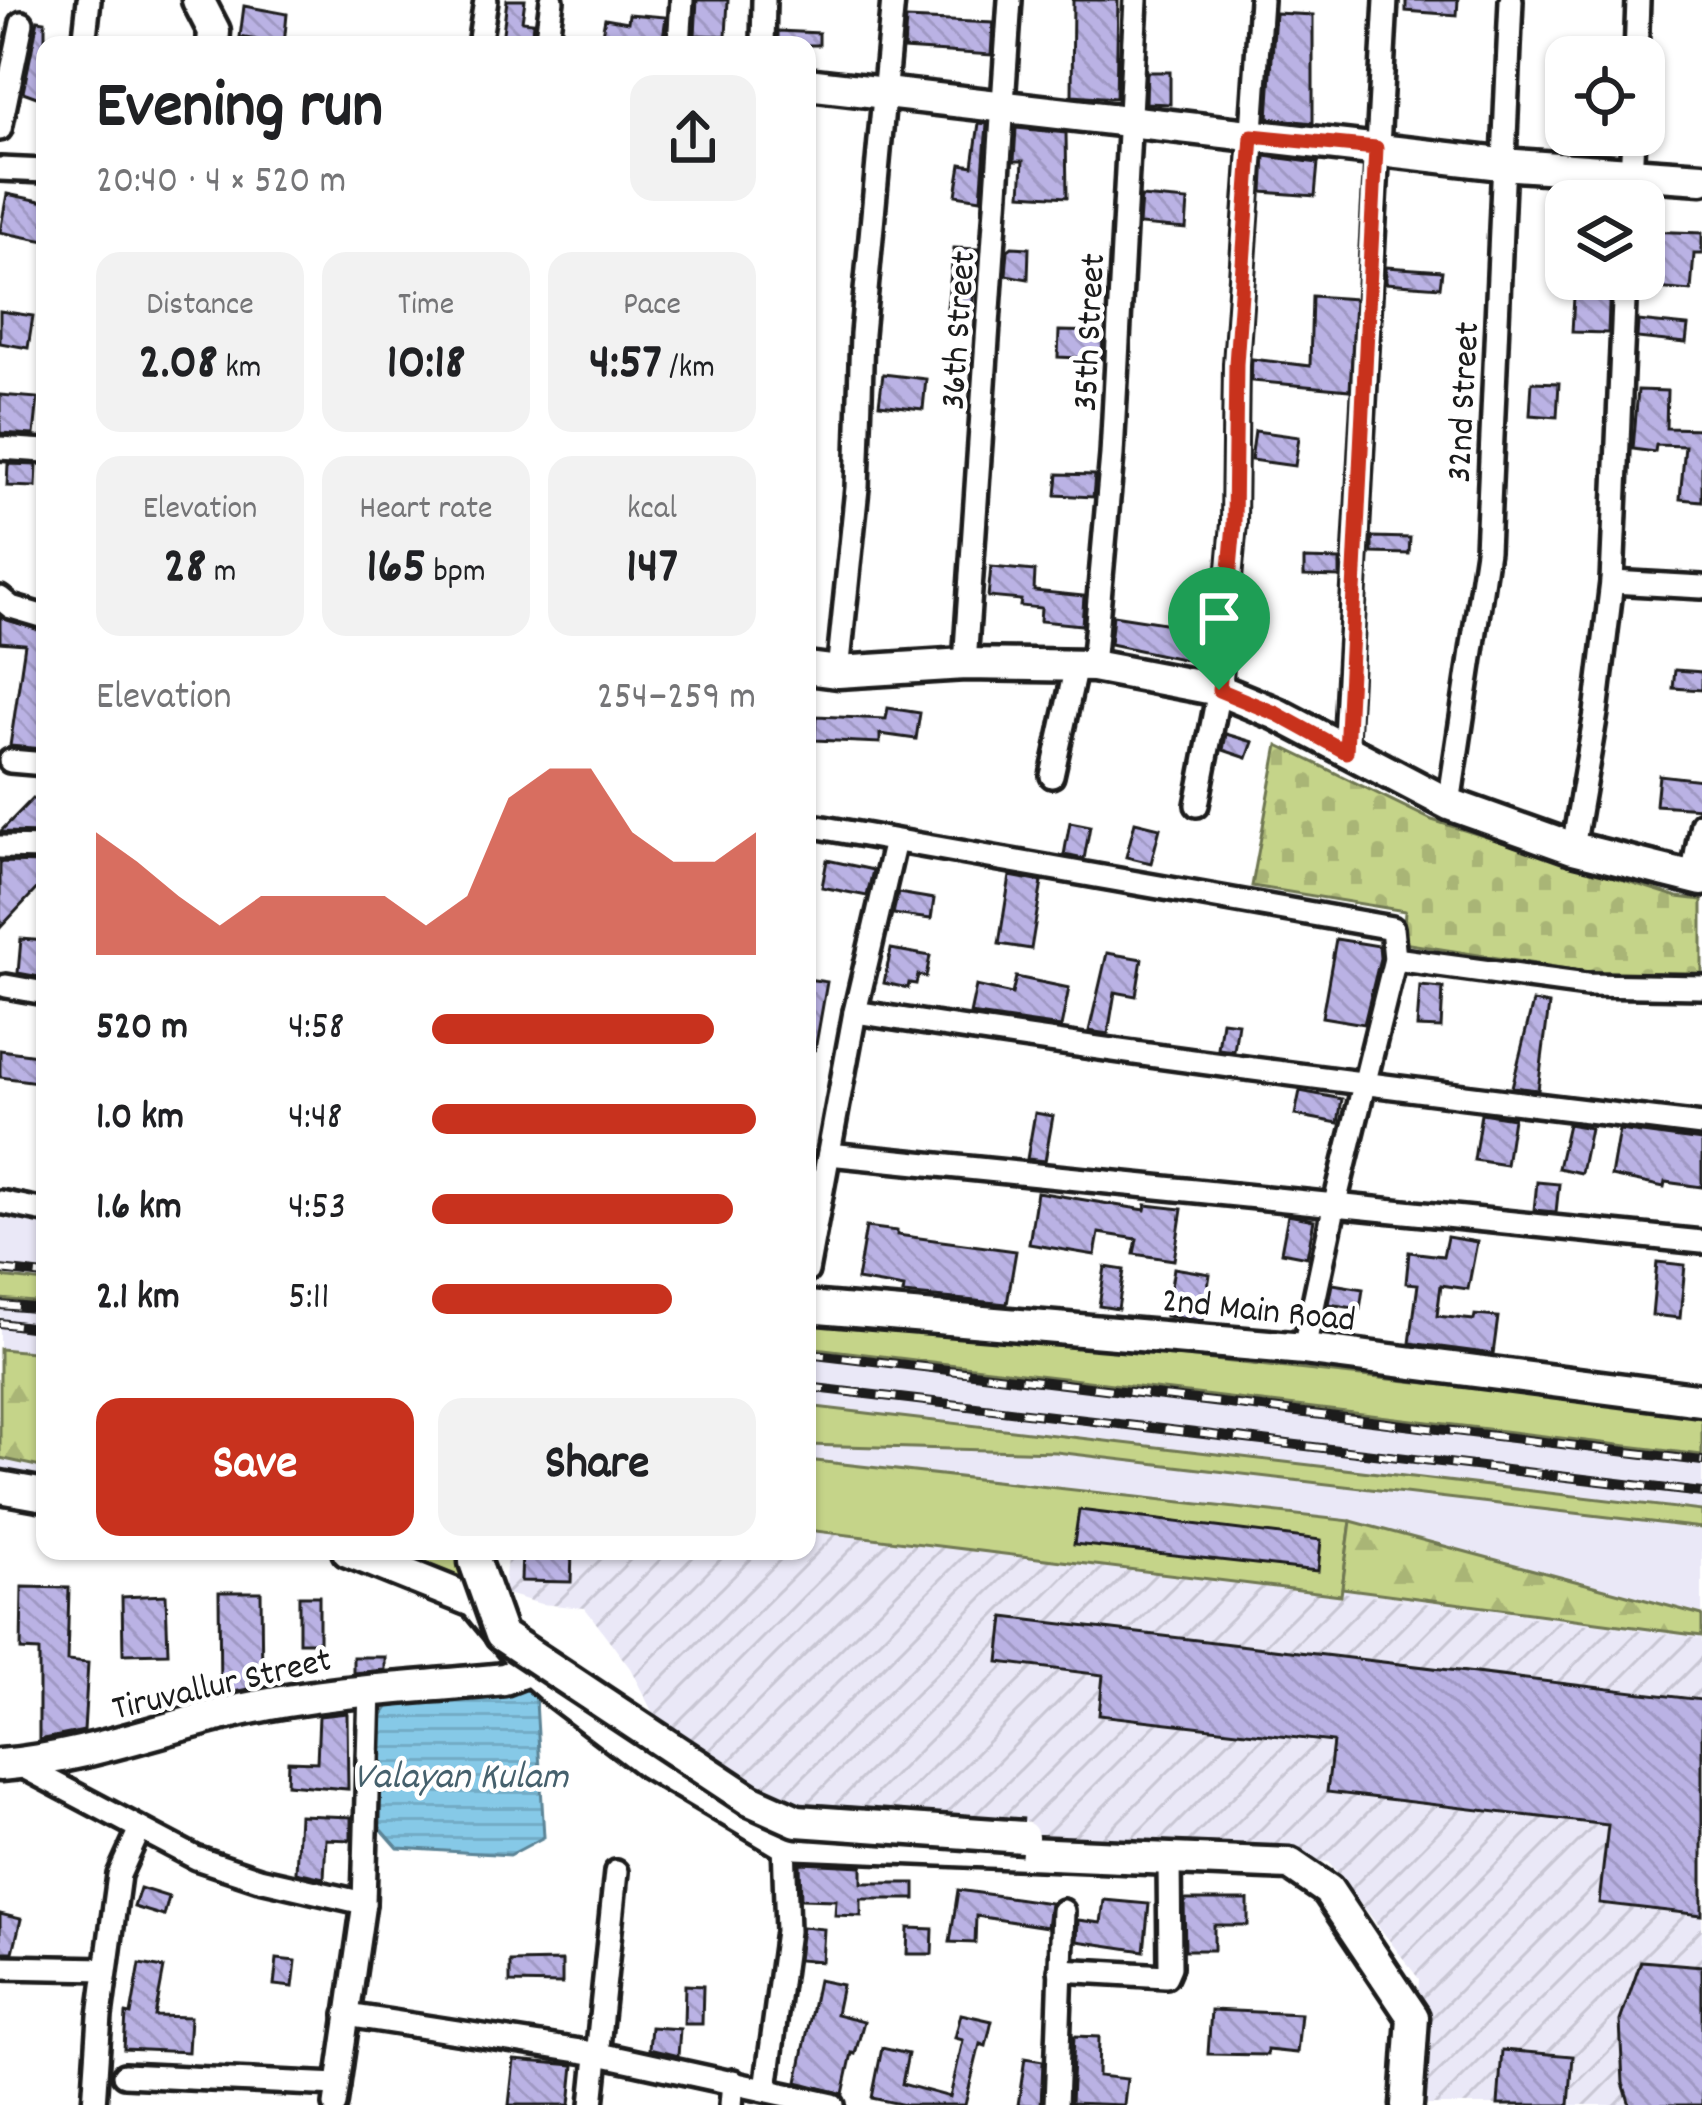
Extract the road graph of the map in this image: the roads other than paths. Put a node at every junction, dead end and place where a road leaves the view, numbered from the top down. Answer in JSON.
{"nodes":[{"id":1,"x":89,"y":0,"type":"edge"},
{"id":2,"x":198,"y":0,"type":"edge"},
{"id":3,"x":486,"y":0,"type":"edge"},
{"id":4,"x":552,"y":0,"type":"edge"},
{"id":5,"x":682,"y":0,"type":"edge"},
{"id":6,"x":764,"y":0,"type":"edge"},
{"id":7,"x":893,"y":0,"type":"edge"},
{"id":8,"x":1010,"y":0,"type":"edge"},
{"id":9,"x":1136,"y":0,"type":"edge"},
{"id":10,"x":1261,"y":0,"type":"edge"},
{"id":11,"x":1386,"y":0,"type":"edge"},
{"id":12,"x":1511,"y":0,"type":"edge"},
{"id":13,"x":1638,"y":0,"type":"edge"},
{"id":14,"x":22,"y":23,"type":"dead end"},
{"id":15,"x":85,"y":36,"type":"edge"},
{"id":16,"x":218,"y":36,"type":"edge"},
{"id":17,"x":480,"y":36,"type":"edge"},
{"id":18,"x":547,"y":36,"type":"edge"},
{"id":19,"x":680,"y":36,"type":"edge"},
{"id":20,"x":763,"y":36,"type":"edge"},
{"id":21,"x":1637,"y":36,"type":"edge"},
{"id":22,"x":816,"y":85,"type":"edge"},
{"id":23,"x":886,"y":92,"type":"junction"},
{"id":24,"x":1005,"y":109,"type":"junction"},
{"id":25,"x":1129,"y":119,"type":"junction"},
{"id":26,"x":0,"y":129,"type":"edge"},
{"id":27,"x":1252,"y":136,"type":"junction"},
{"id":28,"x":1376,"y":148,"type":"junction"},
{"id":29,"x":1501,"y":164,"type":"junction"},
{"id":30,"x":0,"y":169,"type":"edge"},
{"id":31,"x":36,"y":171,"type":"edge"},
{"id":32,"x":1702,"y":178,"type":"edge"},
{"id":33,"x":1587,"y":180,"type":"edge"},
{"id":34,"x":1665,"y":183,"type":"edge"},
{"id":35,"x":1624,"y":300,"type":"edge"},
{"id":36,"x":0,"y":448,"type":"edge"},
{"id":37,"x":36,"y":450,"type":"edge"},
{"id":38,"x":1612,"y":582,"type":"junction"},
{"id":39,"x":1702,"y":587,"type":"edge"},
{"id":40,"x":0,"y":598,"type":"edge"},
{"id":41,"x":36,"y":614,"type":"edge"},
{"id":42,"x":965,"y":664,"type":"junction"},
{"id":43,"x":1084,"y":666,"type":"junction"},
{"id":44,"x":822,"y":670,"type":"edge"},
{"id":45,"x":1219,"y":690,"type":"junction"},
{"id":46,"x":1346,"y":752,"type":"junction"},
{"id":47,"x":10,"y":761,"type":"dead end"},
{"id":48,"x":36,"y":763,"type":"edge"},
{"id":49,"x":1052,"y":776,"type":"dead end"},
{"id":50,"x":1449,"y":804,"type":"junction"},
{"id":51,"x":1197,"y":805,"type":"dead end"},
{"id":52,"x":1702,"y":823,"type":"edge"},
{"id":53,"x":816,"y":827,"type":"edge"},
{"id":54,"x":895,"y":841,"type":"junction"},
{"id":55,"x":0,"y":847,"type":"edge"},
{"id":56,"x":36,"y":848,"type":"edge"},
{"id":57,"x":1573,"y":848,"type":"junction"},
{"id":58,"x":1697,"y":879,"type":"edge"},
{"id":59,"x":1395,"y":959,"type":"junction"},
{"id":60,"x":6,"y":986,"type":"dead end"},
{"id":61,"x":1702,"y":987,"type":"edge"},
{"id":62,"x":36,"y":991,"type":"edge"},
{"id":63,"x":855,"y":1012,"type":"junction"},
{"id":64,"x":1363,"y":1084,"type":"junction"},
{"id":65,"x":1702,"y":1125,"type":"edge"},
{"id":66,"x":829,"y":1154,"type":"junction"},
{"id":67,"x":0,"y":1202,"type":"edge"},
{"id":68,"x":1335,"y":1203,"type":"junction"},
{"id":69,"x":36,"y":1208,"type":"edge"},
{"id":70,"x":816,"y":1223,"type":"edge"},
{"id":71,"x":1702,"y":1242,"type":"edge"},
{"id":72,"x":816,"y":1308,"type":"edge"},
{"id":73,"x":1304,"y":1349,"type":"junction"},
{"id":74,"x":1702,"y":1400,"type":"edge"},
{"id":75,"x":0,"y":1487,"type":"edge"},
{"id":76,"x":36,"y":1493,"type":"edge"},
{"id":77,"x":370,"y":1560,"type":"edge"},
{"id":78,"x":475,"y":1560,"type":"edge"},
{"id":79,"x":523,"y":1660,"type":"junction"},
{"id":80,"x":370,"y":1689,"type":"junction"},
{"id":81,"x":9,"y":1764,"type":"edge"},
{"id":82,"x":139,"y":1831,"type":"junction"},
{"id":83,"x":784,"y":1843,"type":"junction"},
{"id":84,"x":1090,"y":1855,"type":"junction"},
{"id":85,"x":1169,"y":1859,"type":"junction"},
{"id":86,"x":616,"y":1872,"type":"dead end"},
{"id":87,"x":364,"y":1903,"type":"junction"},
{"id":88,"x":1063,"y":1911,"type":"dead end"},
{"id":89,"x":0,"y":1967,"type":"edge"},
{"id":90,"x":106,"y":1970,"type":"junction"},
{"id":91,"x":1060,"y":1970,"type":"junction"},
{"id":92,"x":347,"y":2015,"type":"junction"},
{"id":93,"x":599,"y":2054,"type":"junction"},
{"id":94,"x":124,"y":2075,"type":"dead end"},
{"id":95,"x":733,"y":2081,"type":"junction"},
{"id":96,"x":766,"y":2089,"type":"junction"},
{"id":97,"x":337,"y":2095,"type":"edge"},
{"id":98,"x":94,"y":2105,"type":"edge"},
{"id":99,"x":592,"y":2105,"type":"edge"},
{"id":100,"x":730,"y":2105,"type":"edge"},
{"id":101,"x":833,"y":2105,"type":"edge"},
{"id":102,"x":1056,"y":2105,"type":"edge"},
{"id":103,"x":1406,"y":2105,"type":"edge"}],
"edges":[{"from":1,"to":15,"type":"street"},
{"from":2,"to":16,"type":"street"},
{"from":3,"to":17,"type":"street"},
{"from":4,"to":18,"type":"street"},
{"from":5,"to":19,"type":"street"},
{"from":6,"to":20,"type":"street"},
{"from":7,"to":23,"type":"street"},
{"from":8,"to":24,"type":"street","name":"36th Street"},
{"from":9,"to":25,"type":"street","name":"35th Street"},
{"from":10,"to":27,"type":"street"},
{"from":11,"to":28,"type":"street"},
{"from":12,"to":29,"type":"street","name":"32nd Street"},
{"from":13,"to":21,"type":"street"},
{"from":14,"to":26,"type":"street"},
{"from":22,"to":23,"type":"street"},
{"from":23,"to":24,"type":"street"},
{"from":23,"to":44,"type":"street"},
{"from":24,"to":25,"type":"street"},
{"from":24,"to":42,"type":"street","name":"36th Street"},
{"from":25,"to":27,"type":"street"},
{"from":25,"to":43,"type":"street","name":"35th Street"},
{"from":27,"to":28,"type":"street"},
{"from":27,"to":45,"type":"street"},
{"from":28,"to":29,"type":"street"},
{"from":28,"to":46,"type":"street"},
{"from":29,"to":33,"type":"street"},
{"from":29,"to":50,"type":"street","name":"32nd Street"},
{"from":30,"to":31,"type":"street"},
{"from":32,"to":34,"type":"street"},
{"from":35,"to":38,"type":"street"},
{"from":36,"to":37,"type":"street"},
{"from":38,"to":39,"type":"street"},
{"from":38,"to":57,"type":"street"},
{"from":40,"to":41,"type":"street"},
{"from":42,"to":43,"type":"street"},
{"from":42,"to":44,"type":"street"},
{"from":43,"to":45,"type":"street"},
{"from":43,"to":49,"type":"street","name":"35th Street"},
{"from":45,"to":46,"type":"street"},
{"from":45,"to":51,"type":"street"},
{"from":46,"to":50,"type":"street"},
{"from":47,"to":48,"type":"street"},
{"from":50,"to":57,"type":"street"},
{"from":52,"to":58,"type":"street"},
{"from":53,"to":54,"type":"street"},
{"from":54,"to":59,"type":"street"},
{"from":54,"to":63,"type":"street"},
{"from":55,"to":56,"type":"street"},
{"from":57,"to":58,"type":"street"},
{"from":59,"to":61,"type":"street"},
{"from":59,"to":64,"type":"street"},
{"from":60,"to":62,"type":"street"},
{"from":63,"to":64,"type":"street"},
{"from":63,"to":66,"type":"street"},
{"from":64,"to":65,"type":"street"},
{"from":64,"to":68,"type":"street"},
{"from":66,"to":68,"type":"street"},
{"from":66,"to":70,"type":"street"},
{"from":67,"to":69,"type":"street"},
{"from":68,"to":71,"type":"street"},
{"from":68,"to":73,"type":"street"},
{"from":72,"to":73,"type":"street","name":"2nd Main Road"},
{"from":73,"to":74,"type":"street","name":"2nd Main Road"},
{"from":75,"to":76,"type":"street"},
{"from":77,"to":79,"type":"street"},
{"from":78,"to":84,"type":"street","bridge":true},
{"from":79,"to":80,"type":"street","name":"Tiruvallur Street"},
{"from":79,"to":83,"type":"street"},
{"from":80,"to":81,"type":"street","name":"Tiruvallur Street"},
{"from":80,"to":87,"type":"street"},
{"from":81,"to":82,"type":"street"},
{"from":82,"to":87,"type":"street"},
{"from":82,"to":90,"type":"street"},
{"from":83,"to":84,"type":"street"},
{"from":83,"to":96,"type":"street"},
{"from":84,"to":85,"type":"street"},
{"from":85,"to":91,"type":"street"},
{"from":85,"to":103,"type":"street"},
{"from":86,"to":93,"type":"street"},
{"from":87,"to":92,"type":"street"},
{"from":88,"to":91,"type":"street"},
{"from":89,"to":90,"type":"street"},
{"from":90,"to":98,"type":"street"},
{"from":91,"to":102,"type":"street"},
{"from":92,"to":93,"type":"street"},
{"from":92,"to":97,"type":"street"},
{"from":93,"to":95,"type":"street"},
{"from":93,"to":99,"type":"street"},
{"from":94,"to":97,"type":"street"},
{"from":95,"to":96,"type":"street"},
{"from":95,"to":100,"type":"street"},
{"from":96,"to":101,"type":"street"}]}
